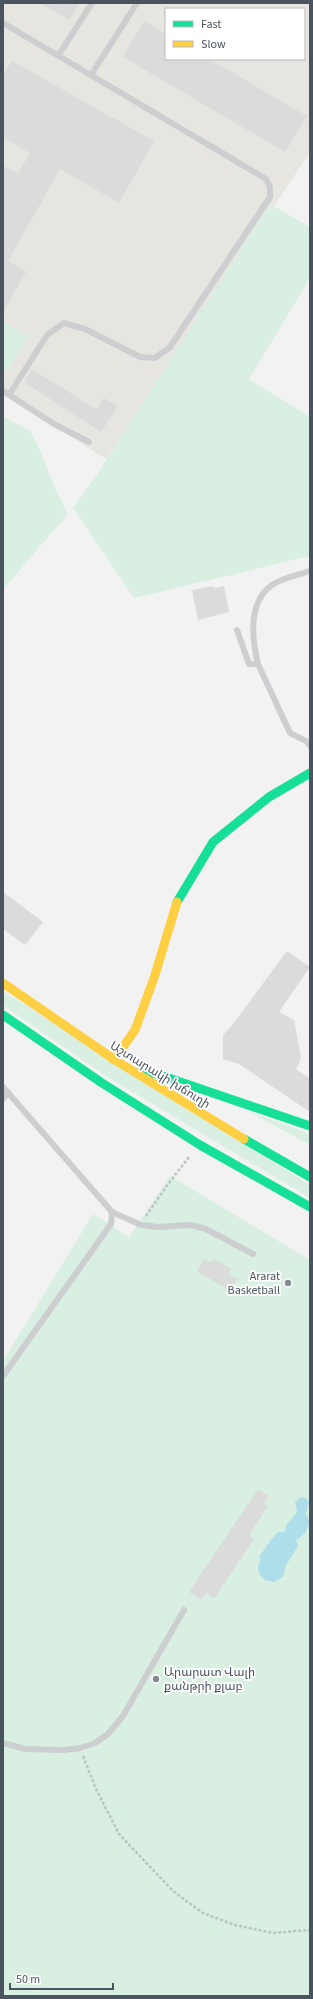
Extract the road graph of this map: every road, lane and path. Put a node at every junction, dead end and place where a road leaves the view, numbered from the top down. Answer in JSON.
{"nodes":[{"id":1,"x":92,"y":3,"type":"edge"},
{"id":2,"x":137,"y":3,"type":"edge"},
{"id":3,"x":3,"y":23,"type":"edge"},
{"id":4,"x":58,"y":56,"type":"junction"},
{"id":5,"x":91,"y":75,"type":"junction"},
{"id":6,"x":3,"y":391,"type":"edge"},
{"id":7,"x":9,"y":395,"type":"junction"},
{"id":8,"x":89,"y":442,"type":"dead end"},
{"id":9,"x":310,"y":571,"type":"edge"},
{"id":10,"x":237,"y":630,"type":"dead end"},
{"id":11,"x":258,"y":664,"type":"junction"},
{"id":12,"x":310,"y":746,"type":"edge"},
{"id":13,"x":310,"y":773,"type":"edge"},
{"id":14,"x":3,"y":983,"type":"edge"},
{"id":15,"x":3,"y":1015,"type":"edge"},
{"id":16,"x":114,"y":1060,"type":"junction"},
{"id":17,"x":134,"y":1073,"type":"junction"},
{"id":18,"x":3,"y":1087,"type":"edge"},
{"id":19,"x":8,"y":1092,"type":"junction"},
{"id":20,"x":3,"y":1099,"type":"edge"},
{"id":21,"x":310,"y":1126,"type":"edge"},
{"id":22,"x":200,"y":1145,"type":"junction"},
{"id":23,"x":310,"y":1177,"type":"edge"},
{"id":24,"x":310,"y":1207,"type":"edge"},
{"id":25,"x":112,"y":1212,"type":"junction"},
{"id":26,"x":141,"y":1225,"type":"junction"},
{"id":27,"x":253,"y":1254,"type":"dead end"},
{"id":28,"x":3,"y":1376,"type":"edge"},
{"id":29,"x":184,"y":1610,"type":"dead end"},
{"id":30,"x":3,"y":1743,"type":"edge"},
{"id":31,"x":80,"y":1748,"type":"junction"},
{"id":32,"x":310,"y":1930,"type":"edge"}],
"edges":[{"from":1,"to":4,"type":"lane"},
{"from":2,"to":5,"type":"lane"},
{"from":3,"to":4,"type":"lane"},
{"from":4,"to":5,"type":"lane"},
{"from":5,"to":7,"type":"lane"},
{"from":6,"to":7,"type":"lane"},
{"from":7,"to":8,"type":"lane"},
{"from":9,"to":11,"type":"lane"},
{"from":10,"to":11,"type":"lane"},
{"from":11,"to":12,"type":"lane"},
{"from":13,"to":16,"type":"main road"},
{"from":14,"to":16,"type":"main road","name":"Աշտարակի խճուղի"},
{"from":15,"to":22,"type":"main road"},
{"from":16,"to":17,"type":"main road","name":"Աշտարակի խճուղի"},
{"from":17,"to":21,"type":"main road"},
{"from":17,"to":23,"type":"main road","name":"Աշտարակի խճուղի"},
{"from":18,"to":19,"type":"lane"},
{"from":19,"to":20,"type":"lane"},
{"from":19,"to":25,"type":"lane"},
{"from":22,"to":24,"type":"main road"},
{"from":22,"to":26,"type":"path"},
{"from":25,"to":26,"type":"lane"},
{"from":25,"to":28,"type":"lane"},
{"from":26,"to":27,"type":"lane"},
{"from":29,"to":31,"type":"lane"},
{"from":30,"to":31,"type":"lane"},
{"from":31,"to":32,"type":"path"}]}
